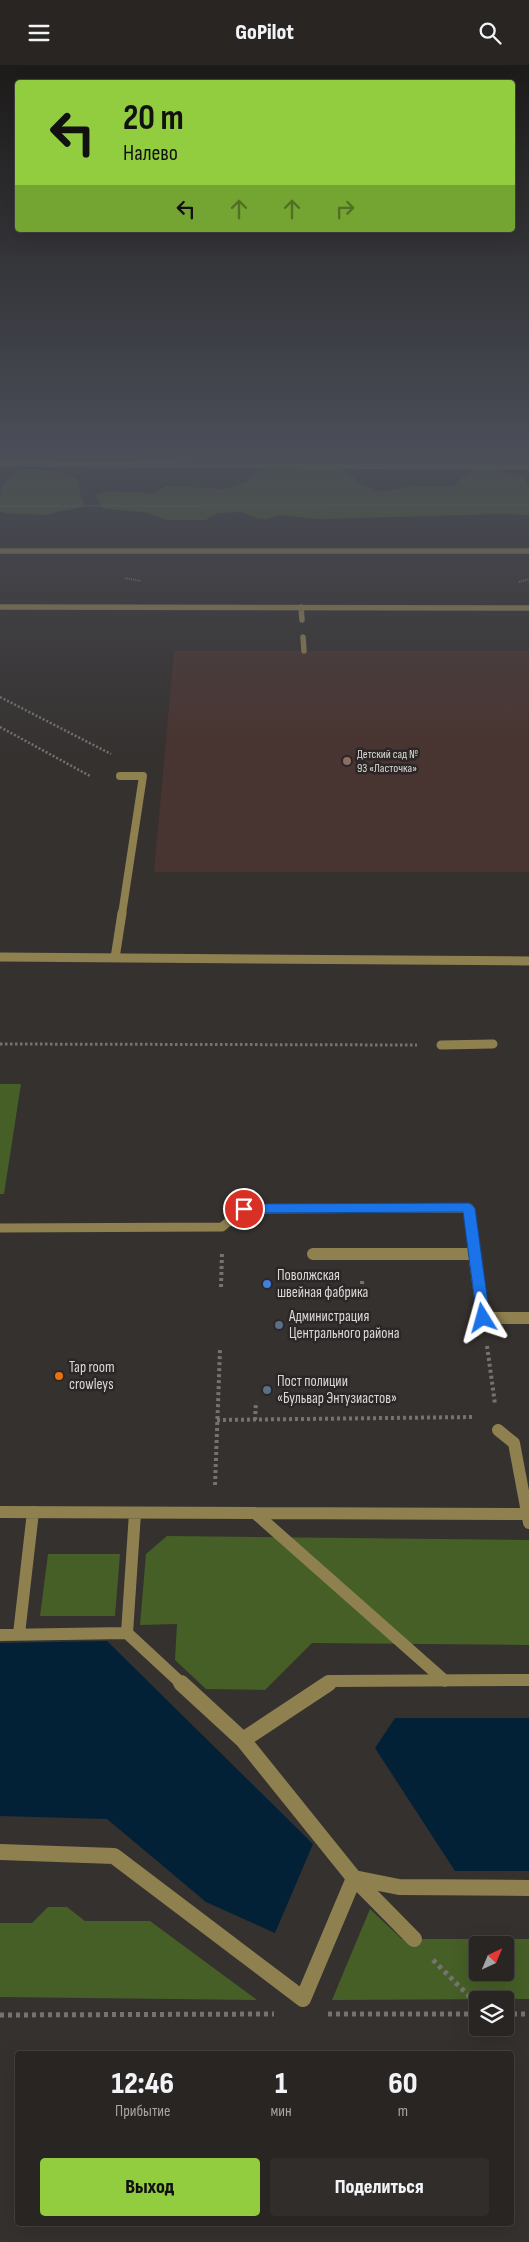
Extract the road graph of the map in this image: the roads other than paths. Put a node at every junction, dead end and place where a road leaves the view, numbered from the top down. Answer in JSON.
{"nodes":[{"id":1,"x":0,"y":607,"type":"edge"},
{"id":2,"x":301,"y":607,"type":"junction"},
{"id":3,"x":529,"y":608,"type":"edge"},
{"id":4,"x":302,"y":620,"type":"dead end"},
{"id":5,"x":303,"y":637,"type":"dead end"},
{"id":6,"x":304,"y":651,"type":"dead end"},
{"id":7,"x":120,"y":776,"type":"dead end"},
{"id":8,"x":0,"y":957,"type":"edge"},
{"id":9,"x":115,"y":958,"type":"junction"},
{"id":10,"x":529,"y":961,"type":"edge"},
{"id":11,"x":493,"y":1044,"type":"dead end"},
{"id":12,"x":441,"y":1045,"type":"road end"},
{"id":13,"x":0,"y":1227,"type":"edge"},
{"id":14,"x":313,"y":1254,"type":"dead end"},
{"id":15,"x":474,"y":1254,"type":"junction"},
{"id":16,"x":529,"y":1318,"type":"edge"},
{"id":17,"x":497,"y":1423,"type":"road end"},
{"id":18,"x":0,"y":1512,"type":"edge"},
{"id":19,"x":34,"y":1512,"type":"junction"},
{"id":20,"x":136,"y":1513,"type":"junction"},
{"id":21,"x":255,"y":1513,"type":"junction"},
{"id":22,"x":528,"y":1517,"type":"edge"},
{"id":23,"x":127,"y":1633,"type":"junction"},
{"id":24,"x":19,"y":1634,"type":"junction"},
{"id":25,"x":0,"y":1635,"type":"edge"},
{"id":26,"x":529,"y":1680,"type":"edge"},
{"id":27,"x":445,"y":1681,"type":"junction"},
{"id":28,"x":243,"y":1740,"type":"junction"},
{"id":29,"x":0,"y":1852,"type":"edge"},
{"id":30,"x":354,"y":1878,"type":"junction"},
{"id":31,"x":529,"y":1888,"type":"edge"},
{"id":32,"x":414,"y":1939,"type":"road end"}],
"edges":[{"from":1,"to":2,"type":"street"},
{"from":2,"to":3,"type":"street"},
{"from":2,"to":4,"type":"street"},
{"from":5,"to":6,"type":"street"},
{"from":7,"to":9,"type":"street"},
{"from":8,"to":9,"type":"street"},
{"from":9,"to":10,"type":"street"},
{"from":11,"to":12,"type":"street"},
{"from":13,"to":15,"type":"street"},
{"from":14,"to":15,"type":"street"},
{"from":15,"to":16,"type":"street"},
{"from":17,"to":22,"type":"street"},
{"from":18,"to":19,"type":"street"},
{"from":19,"to":20,"type":"street"},
{"from":19,"to":24,"type":"street"},
{"from":20,"to":21,"type":"street"},
{"from":20,"to":23,"type":"street"},
{"from":21,"to":22,"type":"street"},
{"from":21,"to":27,"type":"street"},
{"from":23,"to":24,"type":"street"},
{"from":23,"to":28,"type":"street"},
{"from":24,"to":25,"type":"street"},
{"from":26,"to":27,"type":"street"},
{"from":27,"to":28,"type":"street"},
{"from":28,"to":30,"type":"street"},
{"from":29,"to":30,"type":"street"},
{"from":30,"to":31,"type":"street"},
{"from":30,"to":32,"type":"street"}]}
